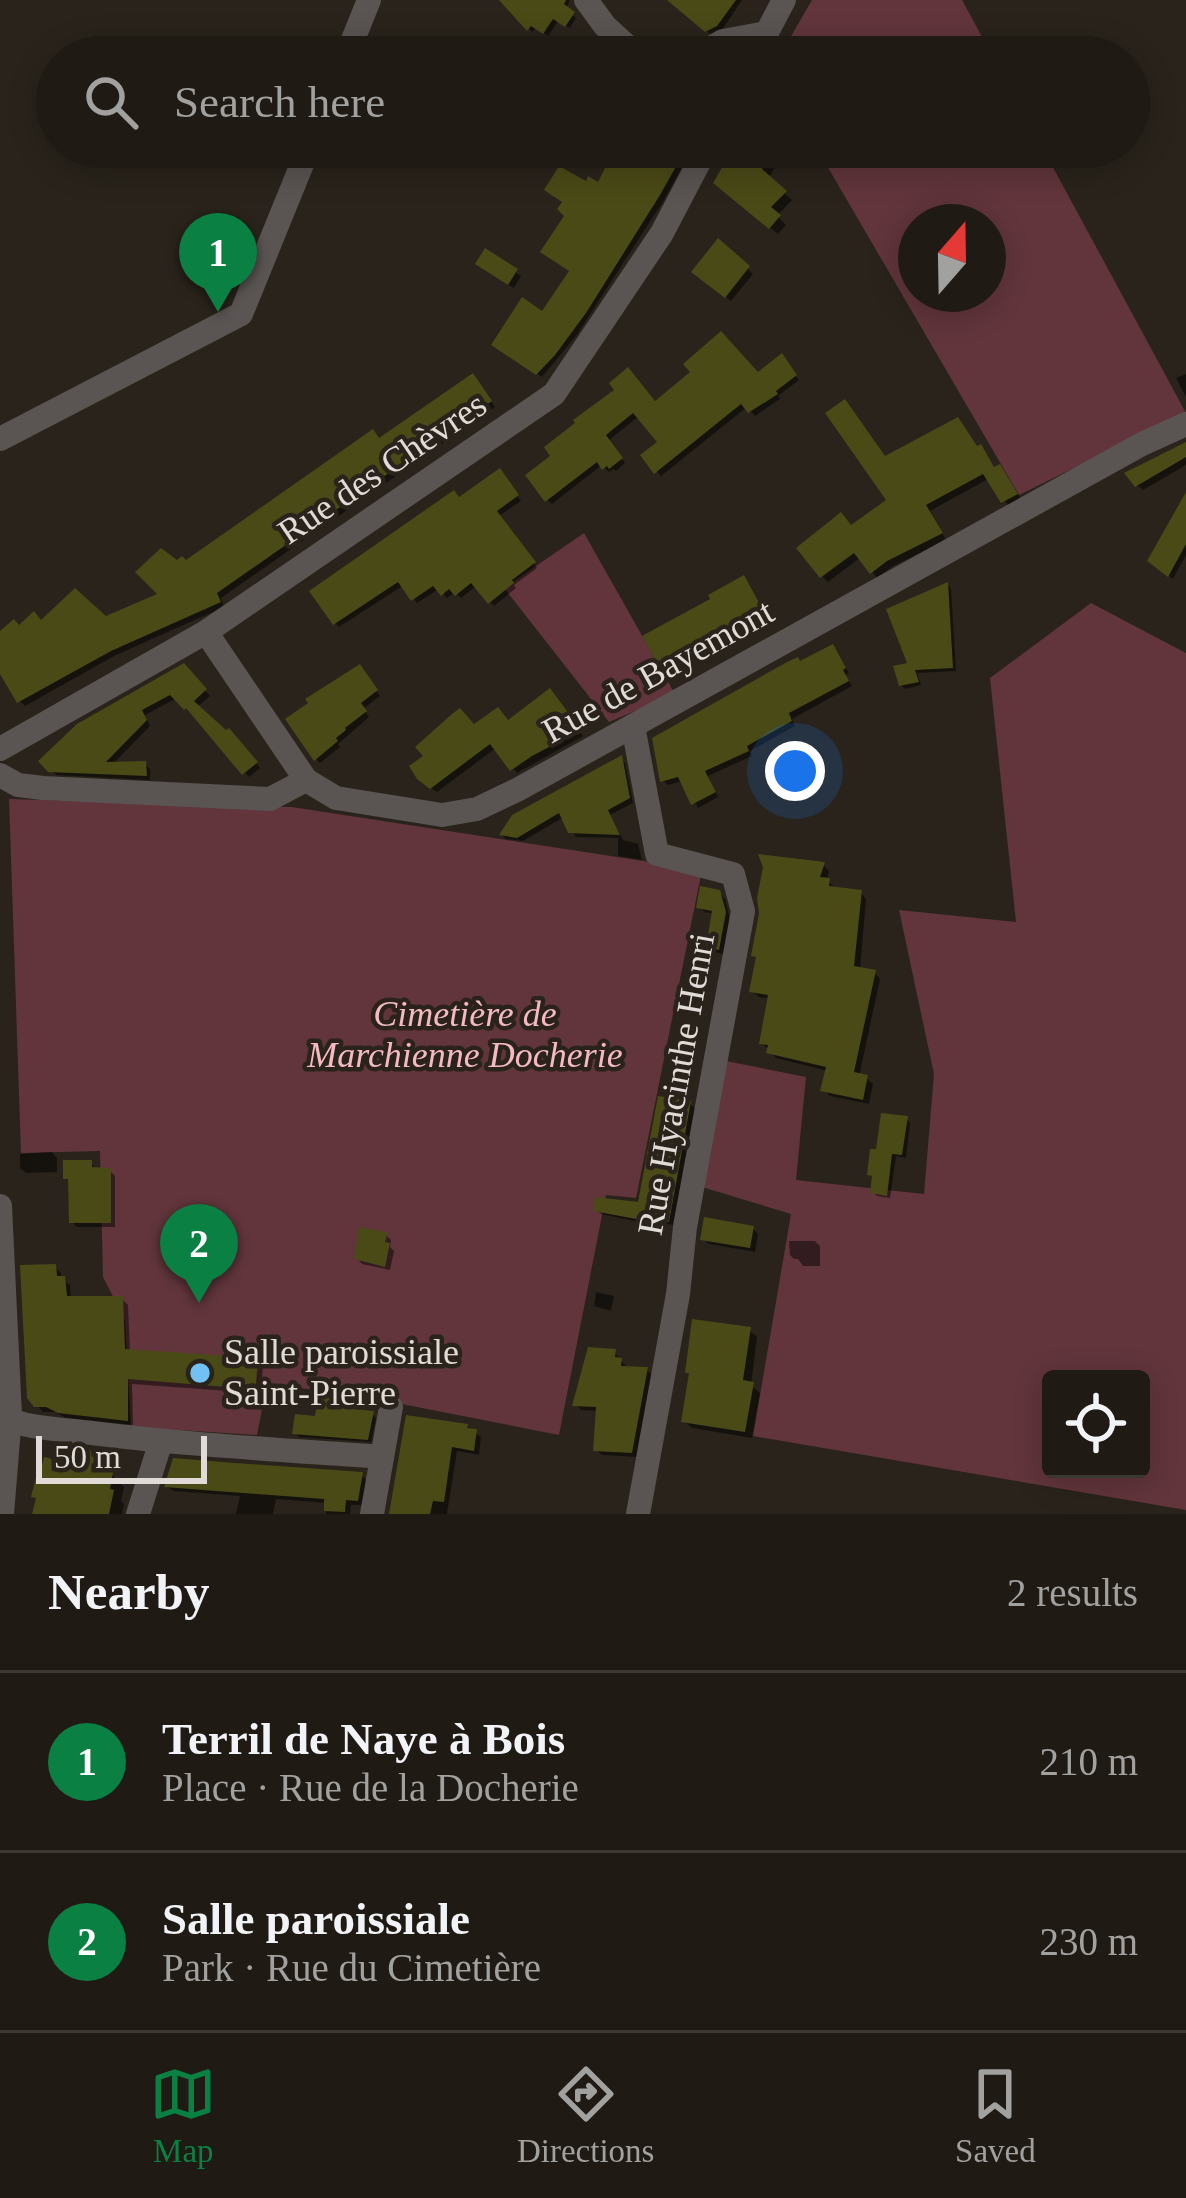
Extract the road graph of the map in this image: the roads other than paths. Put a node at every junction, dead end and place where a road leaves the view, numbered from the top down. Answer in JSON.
{"nodes":[{"id":1,"x":369,"y":0,"type":"edge"},
{"id":2,"x":586,"y":0,"type":"edge"},
{"id":3,"x":784,"y":0,"type":"edge"},
{"id":4,"x":767,"y":33,"type":"junction"},
{"id":5,"x":354,"y":36,"type":"edge"},
{"id":6,"x":616,"y":36,"type":"edge"},
{"id":7,"x":751,"y":36,"type":"edge"},
{"id":8,"x":765,"y":36,"type":"edge"},
{"id":9,"x":300,"y":168,"type":"edge"},
{"id":10,"x":696,"y":168,"type":"edge"},
{"id":11,"x":1186,"y":424,"type":"edge"},
{"id":12,"x":0,"y":439,"type":"edge"},
{"id":13,"x":206,"y":632,"type":"junction"},
{"id":14,"x":633,"y":726,"type":"junction"},
{"id":15,"x":0,"y":748,"type":"edge"},
{"id":16,"x":0,"y":775,"type":"edge"},
{"id":17,"x":306,"y":780,"type":"junction"},
{"id":18,"x":0,"y":1206,"type":"edge"},
{"id":19,"x":391,"y":1407,"type":"dead end"},
{"id":20,"x":5,"y":1418,"type":"edge"},
{"id":21,"x":161,"y":1442,"type":"junction"},
{"id":22,"x":382,"y":1456,"type":"junction"},
{"id":23,"x":2,"y":1514,"type":"edge"},
{"id":24,"x":138,"y":1514,"type":"edge"},
{"id":25,"x":372,"y":1514,"type":"edge"},
{"id":26,"x":638,"y":1514,"type":"edge"}],
"edges":[{"from":1,"to":5,"type":"street"},
{"from":2,"to":6,"type":"street"},
{"from":3,"to":4,"type":"street"},
{"from":4,"to":7,"type":"street"},
{"from":4,"to":8,"type":"street"},
{"from":9,"to":12,"type":"street"},
{"from":10,"to":13,"type":"street","name":"Rue des Chèvres"},
{"from":11,"to":14,"type":"street","name":"Rue de Bayemont"},
{"from":13,"to":15,"type":"street","name":"Rue des Chèvres"},
{"from":13,"to":17,"type":"street"},
{"from":14,"to":17,"type":"street","name":"Rue de Bayemont"},
{"from":14,"to":26,"type":"street","name":"Rue Hyacinthe Henri"},
{"from":16,"to":17,"type":"street"},
{"from":18,"to":20,"type":"street"},
{"from":19,"to":22,"type":"street"},
{"from":20,"to":21,"type":"street"},
{"from":20,"to":23,"type":"street"},
{"from":21,"to":22,"type":"street"},
{"from":21,"to":24,"type":"street"},
{"from":22,"to":25,"type":"street"}]}
